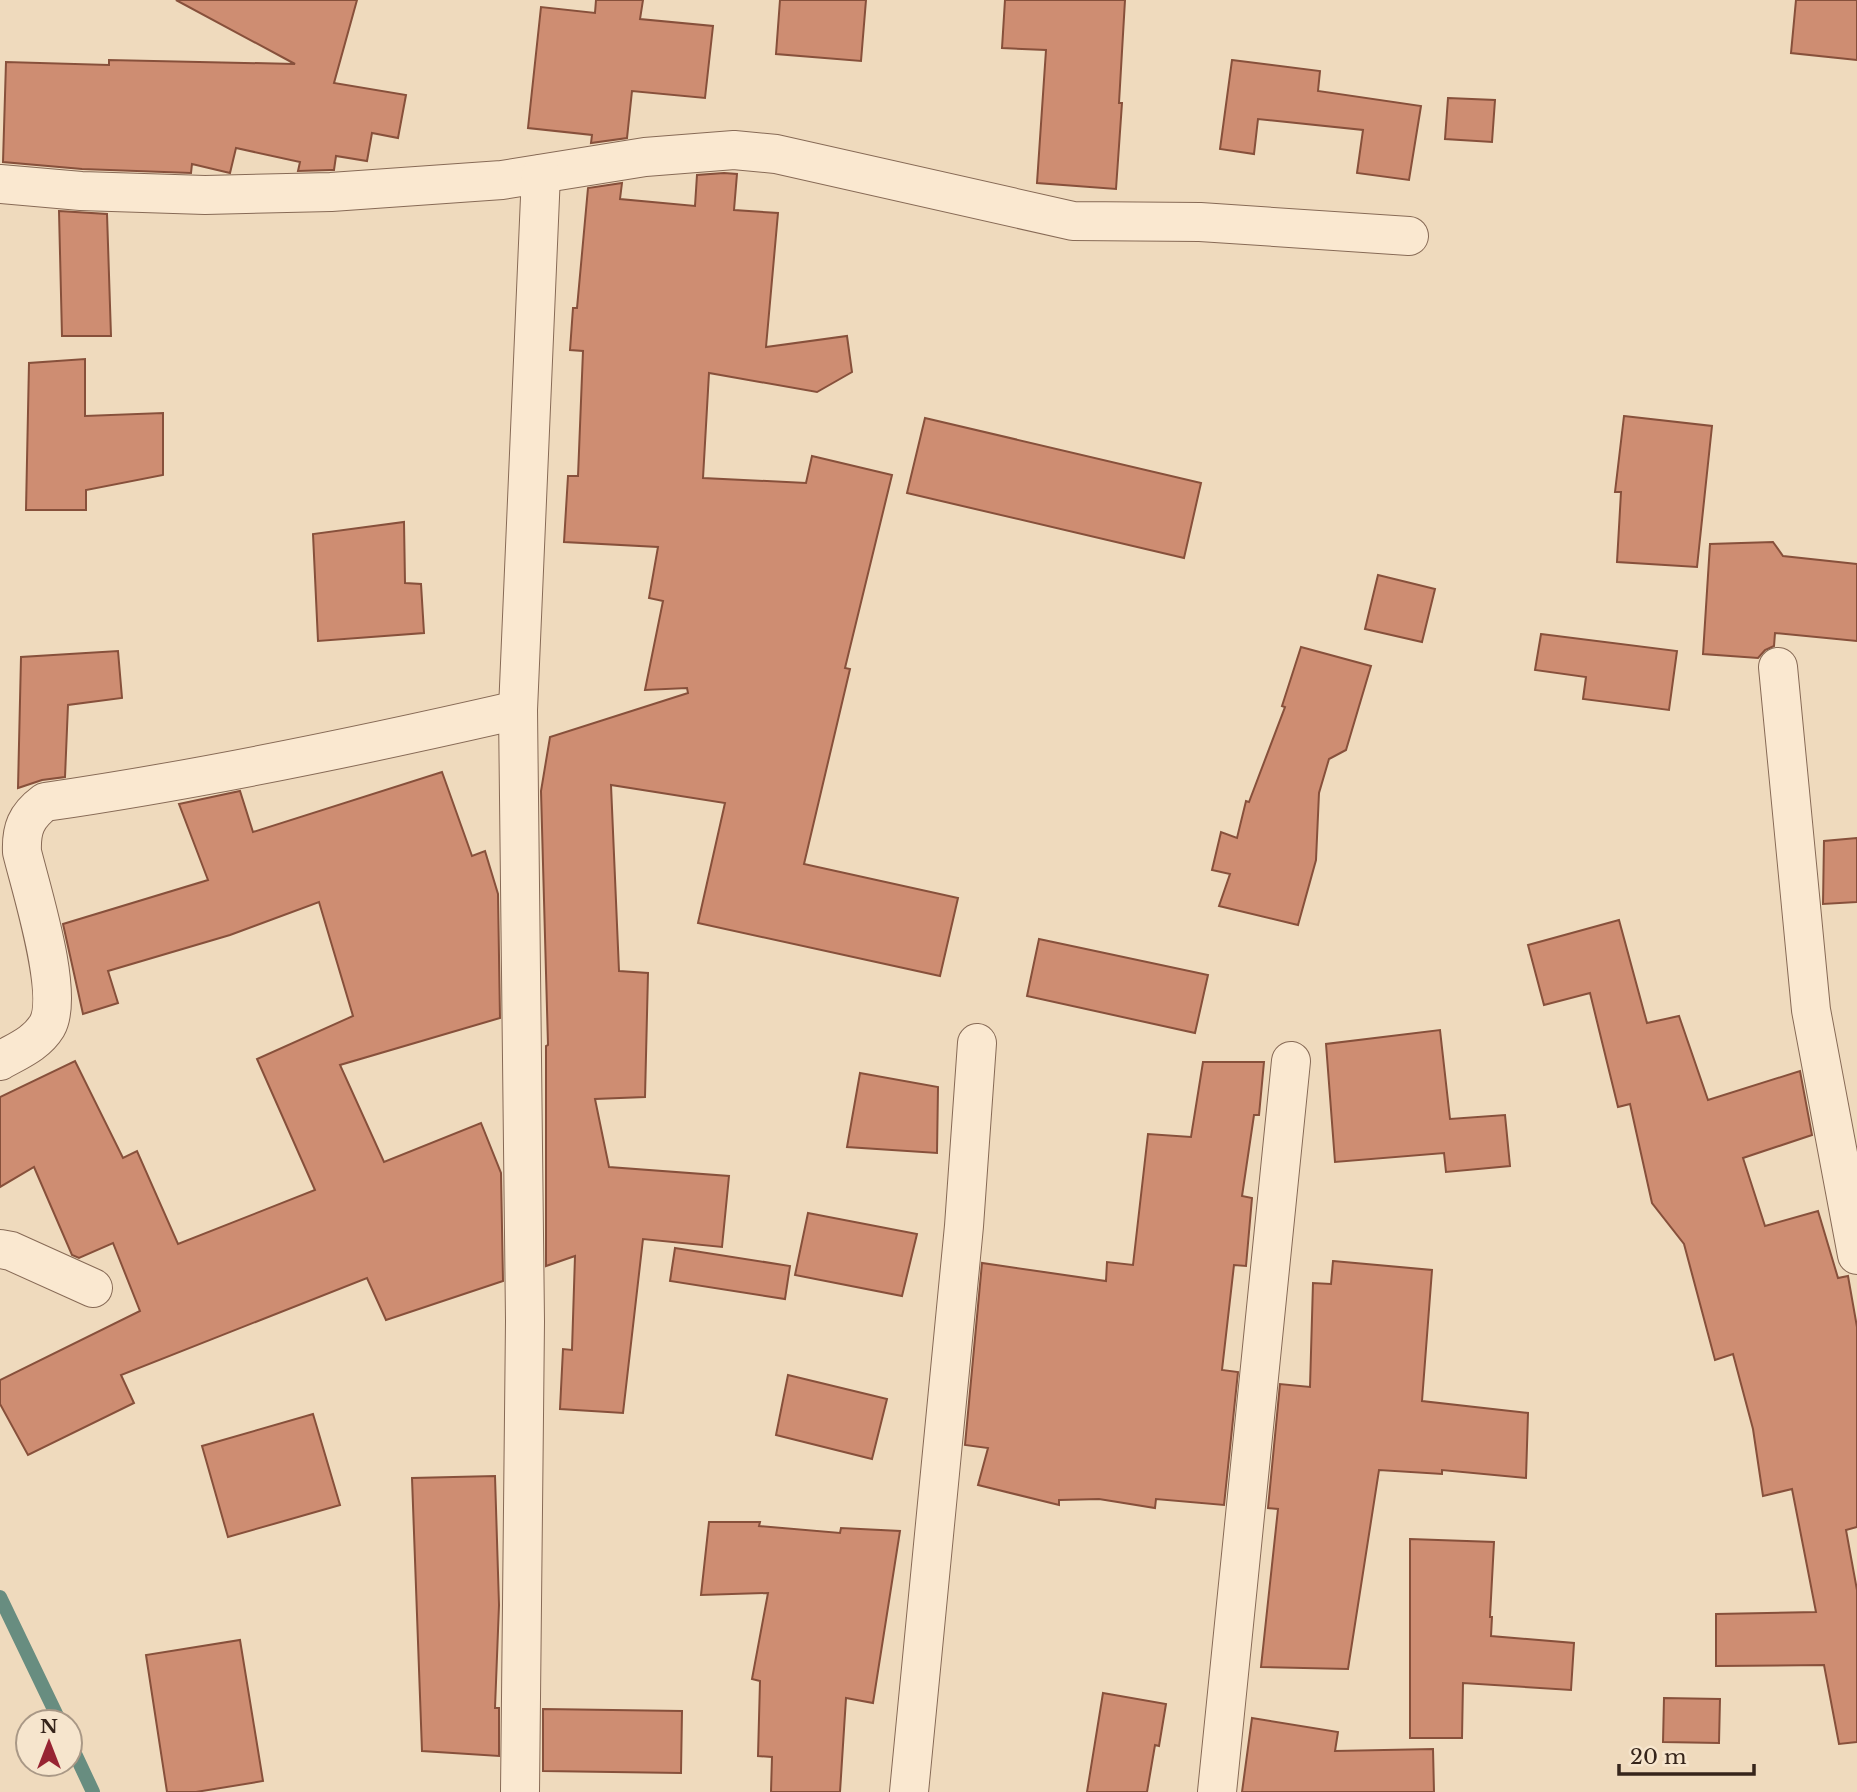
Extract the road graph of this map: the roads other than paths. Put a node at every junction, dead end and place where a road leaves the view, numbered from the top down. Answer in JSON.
{"nodes":[{"id":1,"x":541,"y":174,"type":"junction"},
{"id":2,"x":0,"y":184,"type":"edge"},
{"id":3,"x":1409,"y":236,"type":"dead end"},
{"id":4,"x":1778,"y":667,"type":"dead end"},
{"id":5,"x":518,"y":710,"type":"junction"},
{"id":6,"x":977,"y":1042,"type":"dead end"},
{"id":7,"x":0,"y":1061,"type":"edge"},
{"id":8,"x":1291,"y":1061,"type":"dead end"},
{"id":9,"x":0,"y":1249,"type":"edge"},
{"id":10,"x":1857,"y":1255,"type":"edge"},
{"id":11,"x":93,"y":1288,"type":"dead end"},
{"id":12,"x":520,"y":1792,"type":"edge"},
{"id":13,"x":909,"y":1792,"type":"edge"},
{"id":14,"x":1217,"y":1792,"type":"edge"}],
"edges":[{"from":1,"to":2,"type":"street"},
{"from":1,"to":3,"type":"street"},
{"from":1,"to":5,"type":"street"},
{"from":4,"to":10,"type":"street"},
{"from":5,"to":7,"type":"street"},
{"from":5,"to":12,"type":"street"},
{"from":6,"to":13,"type":"street"},
{"from":8,"to":14,"type":"street"},
{"from":9,"to":11,"type":"street"}]}
